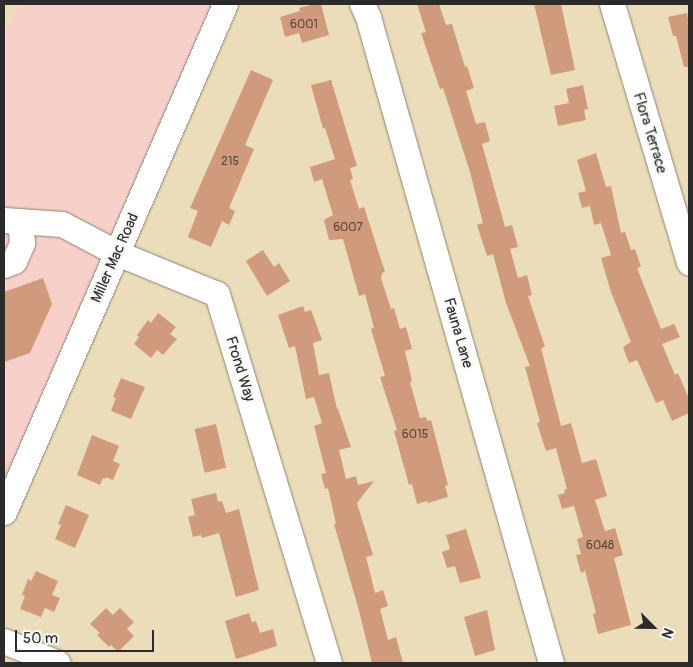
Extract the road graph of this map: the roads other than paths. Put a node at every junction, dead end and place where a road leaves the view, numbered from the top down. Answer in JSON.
{"nodes":[{"id":1,"x":225,"y":4,"type":"edge"},
{"id":2,"x":362,"y":4,"type":"edge"},
{"id":3,"x":612,"y":4,"type":"edge"},
{"id":4,"x":12,"y":220,"type":"edge"},
{"id":5,"x":117,"y":253,"type":"junction"},
{"id":6,"x":689,"y":263,"type":"edge"},
{"id":7,"x":4,"y":264,"type":"edge"},
{"id":8,"x":4,"y":512,"type":"edge"},
{"id":9,"x":4,"y":641,"type":"edge"},
{"id":10,"x":58,"y":663,"type":"edge"},
{"id":11,"x":329,"y":663,"type":"edge"},
{"id":12,"x":551,"y":663,"type":"edge"}],
"edges":[{"from":1,"to":5,"type":"street","name":"Miller Mac Road"},
{"from":2,"to":12,"type":"street","name":"Fauna Lane"},
{"from":3,"to":6,"type":"street","name":"Flora Terrace"},
{"from":4,"to":5,"type":"street","name":"Frond Way"},
{"from":4,"to":7,"type":"street"},
{"from":5,"to":8,"type":"street","name":"Miller Mac Road"},
{"from":5,"to":11,"type":"street","name":"Frond Way"},
{"from":9,"to":10,"type":"street"}]}
